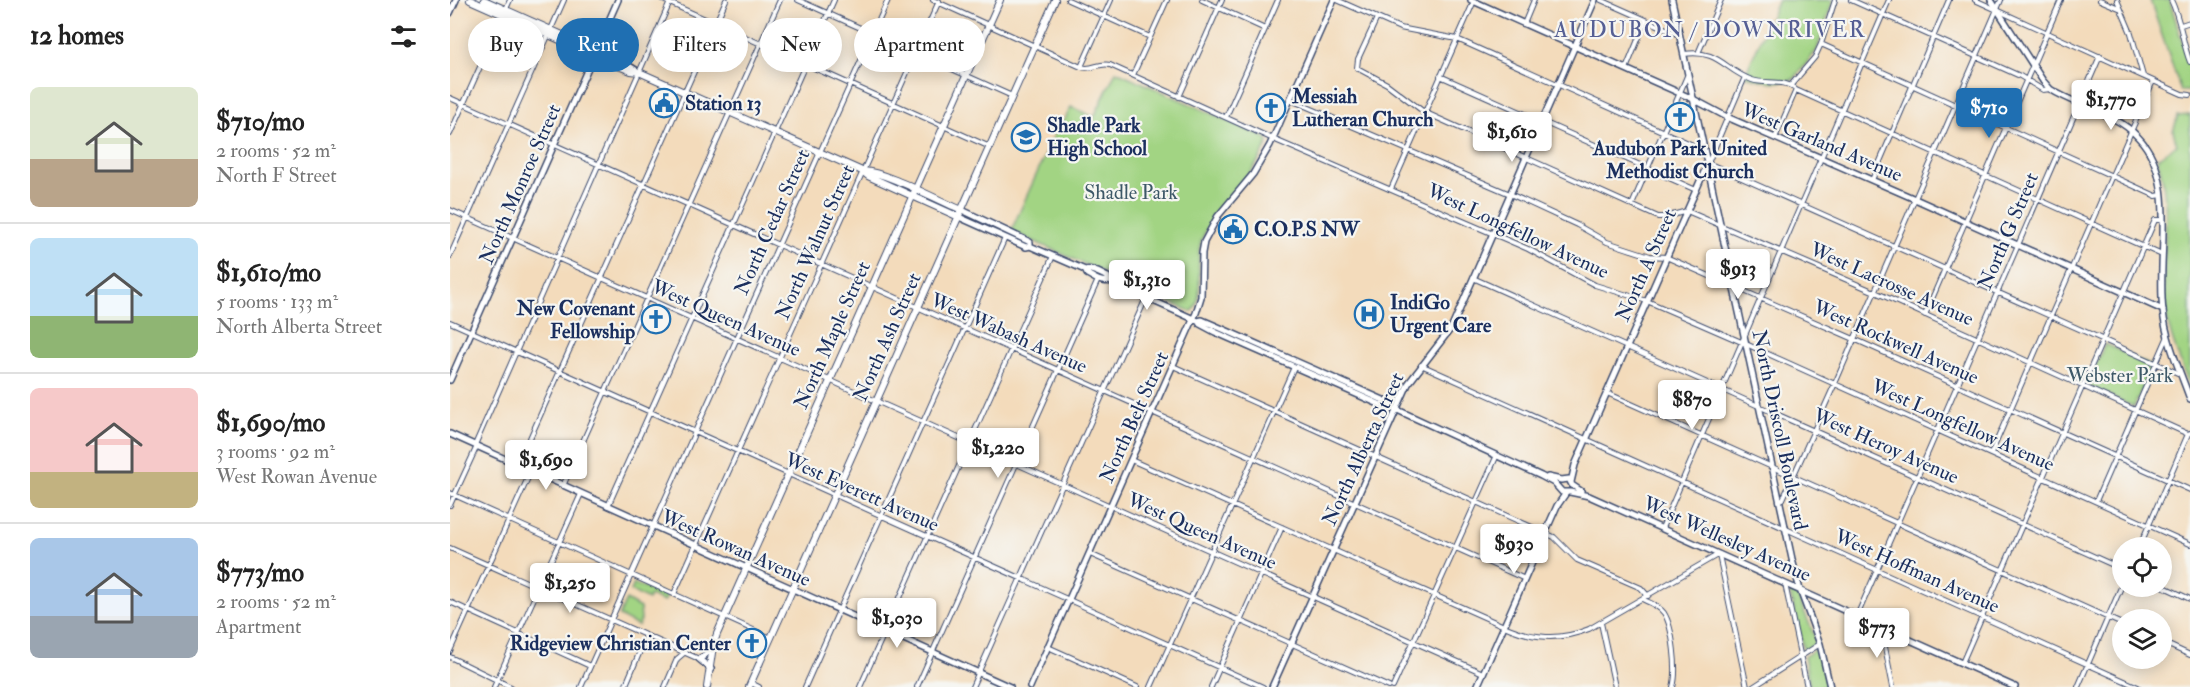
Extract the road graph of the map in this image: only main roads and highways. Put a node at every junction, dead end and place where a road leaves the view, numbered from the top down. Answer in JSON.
{"nodes":[{"id":1,"x":456,"y":0,"type":"edge"},
{"id":2,"x":470,"y":0,"type":"edge"},
{"id":3,"x":484,"y":0,"type":"edge"},
{"id":4,"x":618,"y":0,"type":"edge"},
{"id":5,"x":1000,"y":0,"type":"edge"},
{"id":6,"x":1055,"y":0,"type":"edge"},
{"id":7,"x":1336,"y":0,"type":"edge"},
{"id":8,"x":1473,"y":0,"type":"edge"},
{"id":9,"x":1595,"y":0,"type":"edge"},
{"id":10,"x":1672,"y":0,"type":"edge"},
{"id":11,"x":1991,"y":0,"type":"edge"},
{"id":12,"x":504,"y":12,"type":"junction"},
{"id":13,"x":450,"y":13,"type":"edge"},
{"id":14,"x":610,"y":18,"type":"edge"},
{"id":15,"x":556,"y":36,"type":"edge"},
{"id":16,"x":1574,"y":47,"type":"junction"},
{"id":17,"x":586,"y":72,"type":"edge"},
{"id":18,"x":639,"y":72,"type":"edge"},
{"id":19,"x":1694,"y":99,"type":"junction"},
{"id":20,"x":1708,"y":164,"type":"junction"},
{"id":21,"x":914,"y":193,"type":"junction"},
{"id":22,"x":960,"y":214,"type":"junction"},
{"id":23,"x":1030,"y":244,"type":"junction"},
{"id":24,"x":1085,"y":270,"type":"junction"},
{"id":25,"x":1109,"y":281,"type":"junction"},
{"id":26,"x":2163,"y":310,"type":"junction"},
{"id":27,"x":1196,"y":320,"type":"junction"},
{"id":28,"x":1303,"y":371,"type":"junction"},
{"id":29,"x":1320,"y":372,"type":"junction"},
{"id":30,"x":450,"y":380,"type":"edge"},
{"id":31,"x":1330,"y":382,"type":"junction"},
{"id":32,"x":2190,"y":399,"type":"edge"},
{"id":33,"x":1394,"y":408,"type":"junction"},
{"id":34,"x":450,"y":434,"type":"edge"},
{"id":35,"x":1575,"y":465,"type":"junction"},
{"id":36,"x":1541,"y":476,"type":"junction"},
{"id":37,"x":1563,"y":479,"type":"junction"},
{"id":38,"x":1566,"y":488,"type":"junction"},
{"id":39,"x":746,"y":569,"type":"junction"},
{"id":40,"x":792,"y":589,"type":"junction"},
{"id":41,"x":1800,"y":590,"type":"junction"},
{"id":42,"x":713,"y":646,"type":"junction"},
{"id":43,"x":711,"y":669,"type":"junction"},
{"id":44,"x":750,"y":685,"type":"edge"},
{"id":45,"x":706,"y":687,"type":"edge"},
{"id":46,"x":1010,"y":687,"type":"edge"},
{"id":47,"x":1030,"y":687,"type":"edge"},
{"id":48,"x":1272,"y":687,"type":"edge"},
{"id":49,"x":1477,"y":687,"type":"edge"},
{"id":50,"x":1830,"y":687,"type":"edge"},
{"id":51,"x":2015,"y":687,"type":"edge"}],
"edges":[{"from":1,"to":13,"type":"main road"},
{"from":2,"to":12,"type":"main road","name":"West Wellesley Avenue"},
{"from":3,"to":12,"type":"main road","name":"West Wellesley Avenue"},
{"from":4,"to":14,"type":"main road","name":"North Monroe Street"},
{"from":5,"to":21,"type":"main road","name":"North Maple Street"},
{"from":6,"to":22,"type":"main road","name":"North Ash Street"},
{"from":7,"to":27,"type":"main road","name":"North Belt Street"},
{"from":8,"to":16,"type":"main road","name":"West Garland Avenue"},
{"from":9,"to":16,"type":"main road","name":"North Alberta Street"},
{"from":10,"to":19,"type":"main road","name":"North Driscoll Boulevard"},
{"from":11,"to":26,"type":"main road"},
{"from":12,"to":15,"type":"main road","name":"West Wellesley Avenue"},
{"from":16,"to":19,"type":"main road","name":"West Garland Avenue"},
{"from":16,"to":33,"type":"main road","name":"North Alberta Street"},
{"from":17,"to":30,"type":"main road","name":"North Monroe Street"},
{"from":18,"to":21,"type":"main road","name":"West Wellesley Avenue"},
{"from":19,"to":20,"type":"main road","name":"North Driscoll Boulevard"},
{"from":19,"to":26,"type":"main road","name":"West Garland Avenue"},
{"from":20,"to":35,"type":"main road","name":"North A Street"},
{"from":20,"to":41,"type":"main road","name":"North Driscoll Boulevard"},
{"from":21,"to":22,"type":"main road","name":"West Wellesley Avenue"},
{"from":21,"to":39,"type":"main road","name":"North Maple Street"},
{"from":22,"to":23,"type":"main road","name":"West Wellesley Avenue"},
{"from":22,"to":23,"type":"main road","name":"West Wellesley Avenue"},
{"from":22,"to":40,"type":"main road","name":"North Ash Street"},
{"from":23,"to":24,"type":"main road","name":"West Wellesley Avenue"},
{"from":24,"to":25,"type":"main road","name":"West Wellesley Avenue"},
{"from":24,"to":25,"type":"main road","name":"West Wellesley Avenue"},
{"from":25,"to":27,"type":"main road","name":"West Wellesley Avenue"},
{"from":26,"to":32,"type":"main road"},
{"from":27,"to":28,"type":"main road","name":"West Wellesley Avenue"},
{"from":27,"to":29,"type":"main road","name":"West Wellesley Avenue"},
{"from":27,"to":47,"type":"main road","name":"North Belt Street"},
{"from":28,"to":29,"type":"main road"},
{"from":28,"to":31,"type":"main road","name":"West Wellesley Avenue"},
{"from":29,"to":31,"type":"main road"},
{"from":29,"to":33,"type":"main road","name":"West Wellesley Avenue"},
{"from":31,"to":33,"type":"main road","name":"West Wellesley Avenue"},
{"from":33,"to":36,"type":"main road","name":"West Wellesley Avenue"},
{"from":33,"to":48,"type":"main road","name":"North Alberta Street"},
{"from":34,"to":39,"type":"main road","name":"West Rowan Avenue"},
{"from":35,"to":37,"type":"main road","name":"North A Street"},
{"from":35,"to":38,"type":"main road","name":"North A Street"},
{"from":36,"to":37,"type":"main road","name":"West Wellesley Avenue"},
{"from":36,"to":38,"type":"main road","name":"West Wellesley Avenue"},
{"from":37,"to":38,"type":"main road","name":"North A Street"},
{"from":37,"to":38,"type":"main road","name":"West Wellesley Avenue"},
{"from":38,"to":41,"type":"main road","name":"West Wellesley Avenue"},
{"from":38,"to":49,"type":"main road","name":"North A Street"},
{"from":39,"to":40,"type":"main road","name":"West Rowan Avenue"},
{"from":39,"to":42,"type":"main road","name":"North Maple Street"},
{"from":40,"to":44,"type":"main road","name":"North Ash Street"},
{"from":40,"to":46,"type":"main road","name":"West Rowan Avenue"},
{"from":41,"to":50,"type":"main road","name":"North Driscoll Boulevard"},
{"from":41,"to":51,"type":"main road","name":"West Wellesley Avenue"},
{"from":42,"to":43,"type":"main road","name":"North Maple Street"},
{"from":42,"to":43,"type":"main road"},
{"from":43,"to":45,"type":"main road","name":"North Maple Street"}]}
